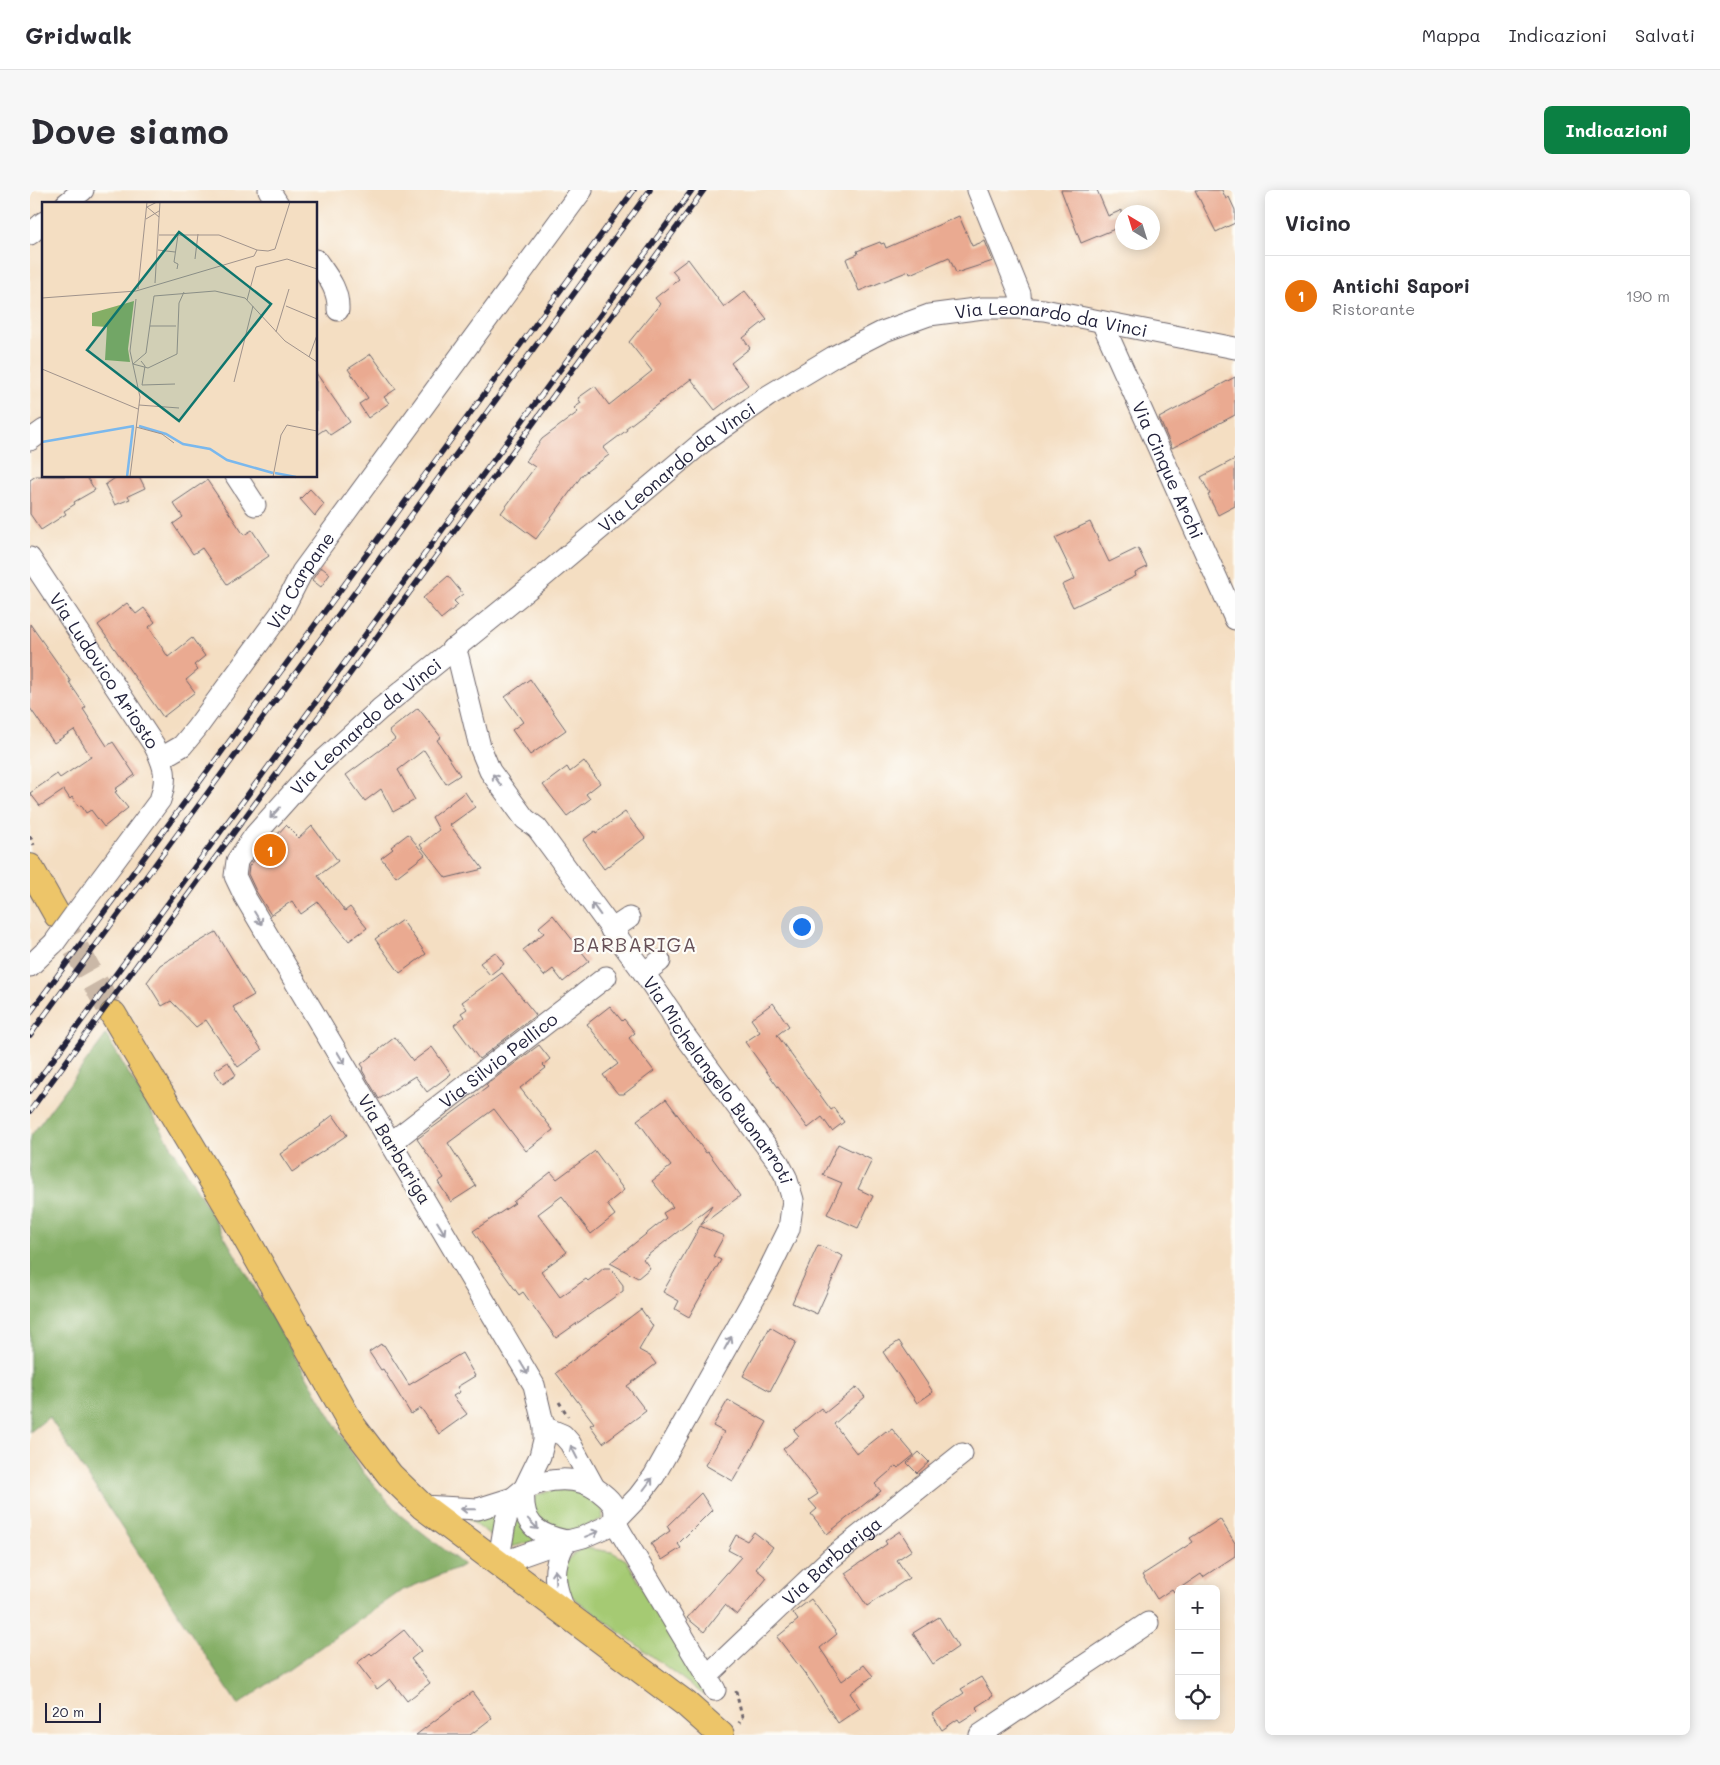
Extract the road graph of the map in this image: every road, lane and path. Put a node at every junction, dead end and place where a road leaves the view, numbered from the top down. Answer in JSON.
{"nodes":[{"id":1,"x":83,"y":190,"type":"edge"},
{"id":2,"x":269,"y":190,"type":"edge"},
{"id":3,"x":582,"y":190,"type":"edge"},
{"id":4,"x":978,"y":190,"type":"edge"},
{"id":5,"x":68,"y":202,"type":"edge"},
{"id":6,"x":277,"y":202,"type":"edge"},
{"id":7,"x":318,"y":263,"type":"edge"},
{"id":8,"x":1021,"y":308,"type":"junction"},
{"id":9,"x":338,"y":310,"type":"dead end"},
{"id":10,"x":1102,"y":322,"type":"junction"},
{"id":11,"x":1235,"y":348,"type":"edge"},
{"id":12,"x":42,"y":431,"type":"edge"},
{"id":13,"x":30,"y":440,"type":"edge"},
{"id":14,"x":237,"y":478,"type":"edge"},
{"id":15,"x":255,"y":505,"type":"dead end"},
{"id":16,"x":30,"y":558,"type":"edge"},
{"id":17,"x":1235,"y":619,"type":"edge"},
{"id":18,"x":452,"y":649,"type":"junction"},
{"id":19,"x":161,"y":758,"type":"junction"},
{"id":20,"x":30,"y":867,"type":"edge"},
{"id":21,"x":235,"y":876,"type":"joint"},
{"id":22,"x":68,"y":912,"type":"junction"},
{"id":23,"x":629,"y":918,"type":"dead end"},
{"id":24,"x":612,"y":930,"type":"junction"},
{"id":25,"x":30,"y":966,"type":"edge"},
{"id":26,"x":606,"y":977,"type":"dead end"},
{"id":27,"x":113,"y":1014,"type":"tunnel mouth"},
{"id":28,"x":392,"y":1145,"type":"junction"},
{"id":29,"x":544,"y":1427,"type":"junction"},
{"id":30,"x":962,"y":1454,"type":"dead end"},
{"id":31,"x":594,"y":1487,"type":"junction"},
{"id":32,"x":518,"y":1494,"type":"junction"},
{"id":33,"x":422,"y":1506,"type":"junction"},
{"id":34,"x":615,"y":1521,"type":"junction"},
{"id":35,"x":566,"y":1541,"type":"junction"},
{"id":36,"x":498,"y":1564,"type":"junction"},
{"id":37,"x":566,"y":1614,"type":"junction"},
{"id":38,"x":1148,"y":1623,"type":"dead end"},
{"id":39,"x":711,"y":1682,"type":"junction"},
{"id":40,"x":729,"y":1730,"type":"edge"},
{"id":41,"x":980,"y":1735,"type":"edge"}],
"edges":[{"from":1,"to":5,"type":"street"},
{"from":2,"to":6,"type":"street"},
{"from":3,"to":19,"type":"street","name":"Via Carpane"},
{"from":4,"to":8,"type":"street"},
{"from":7,"to":9,"type":"street"},
{"from":8,"to":10,"type":"street","name":"Via Leonardo da Vinci"},
{"from":8,"to":18,"type":"street","name":"Via Leonardo da Vinci"},
{"from":10,"to":11,"type":"street","name":"Via Leonardo da Vinci"},
{"from":10,"to":17,"type":"street","name":"Via Cinque Archi"},
{"from":12,"to":13,"type":"street"},
{"from":14,"to":15,"type":"street"},
{"from":16,"to":19,"type":"street","name":"Via Ludovico Ariosto"},
{"from":18,"to":21,"type":"street","name":"Via Leonardo da Vinci","one_way":true},
{"from":24,"to":18,"type":"street","name":"Via Michelangelo Buonarroti","one_way":true},
{"from":19,"to":22,"type":"street"},
{"from":20,"to":22,"type":"main road"},
{"from":21,"to":28,"type":"street","name":"Via Barbariga","one_way":true},
{"from":22,"to":25,"type":"street","bridge":true},
{"from":23,"to":24,"type":"street"},
{"from":34,"to":24,"type":"street","name":"Via Michelangelo Buonarroti","one_way":true},
{"from":26,"to":28,"type":"street","name":"Via Silvio Pellico"},
{"from":27,"to":33,"type":"main road"},
{"from":28,"to":29,"type":"street","name":"Via Barbariga","one_way":true},
{"from":31,"to":29,"type":"street","one_way":true},
{"from":29,"to":32,"type":"street","name":"Via Barbariga"},
{"from":30,"to":39,"type":"street","name":"Via Barbariga"},
{"from":31,"to":32,"type":"street"},
{"from":31,"to":34,"type":"street"},
{"from":32,"to":33,"type":"street","one_way":true},
{"from":32,"to":35,"type":"street","one_way":true},
{"from":32,"to":36,"type":"street","name":"Via Barbariga"},
{"from":33,"to":36,"type":"main road"},
{"from":35,"to":34,"type":"street","one_way":true},
{"from":34,"to":39,"type":"street"},
{"from":35,"to":36,"type":"street"},
{"from":37,"to":35,"type":"street","one_way":true},
{"from":36,"to":37,"type":"main road"},
{"from":37,"to":40,"type":"main road"},
{"from":38,"to":41,"type":"street"},
{"from":39,"to":40,"type":"path"}]}
